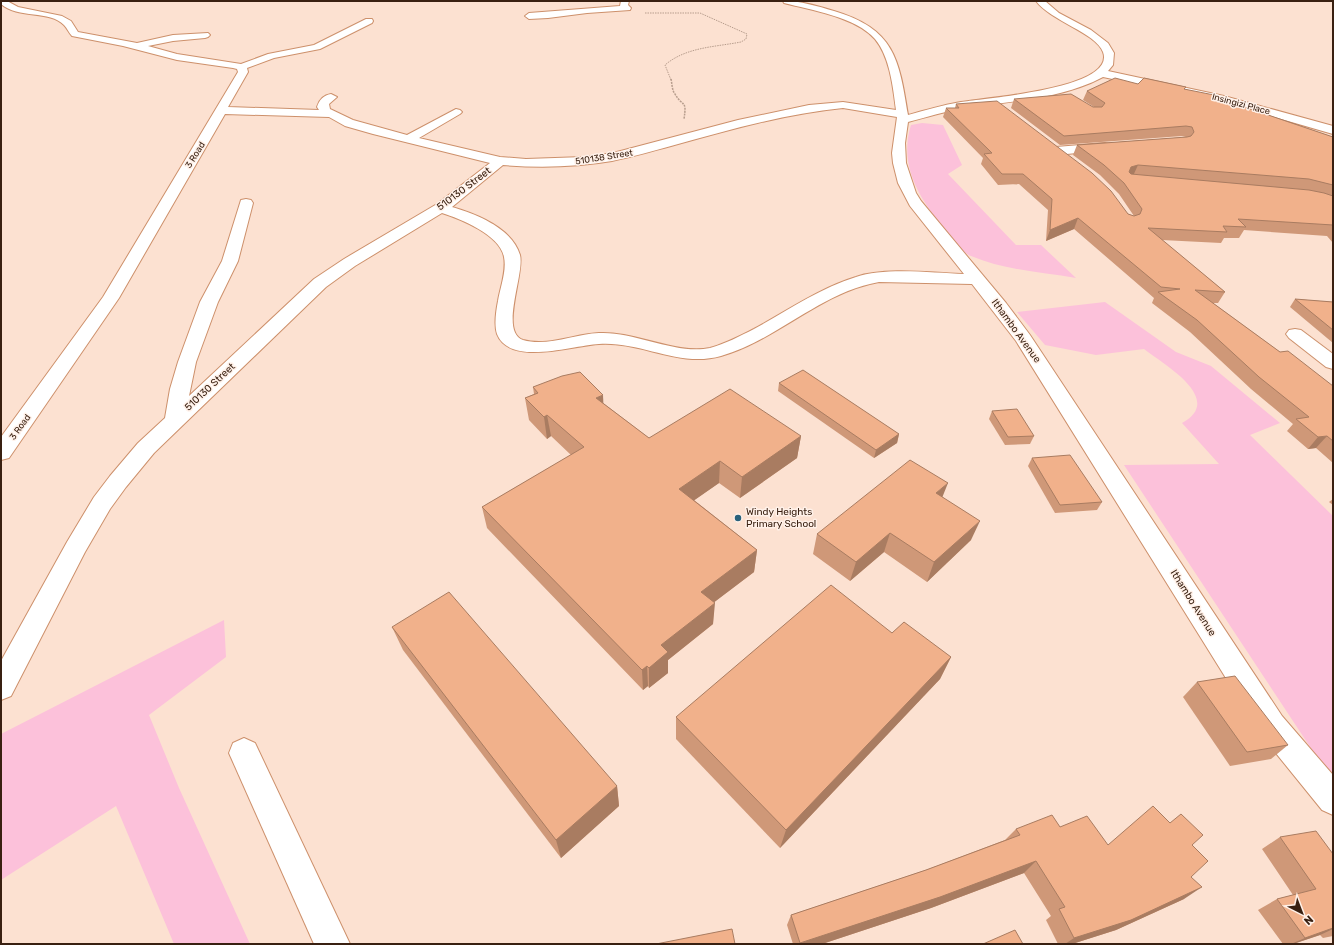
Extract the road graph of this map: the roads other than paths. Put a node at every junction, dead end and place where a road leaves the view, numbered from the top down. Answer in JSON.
{"nodes":[{"id":1,"x":2,"y":1,"type":"edge"},
{"id":2,"x":787,"y":1,"type":"edge"},
{"id":3,"x":1040,"y":1,"type":"edge"},
{"id":4,"x":626,"y":4,"type":"edge"},
{"id":5,"x":529,"y":16,"type":"dead end"},
{"id":6,"x":369,"y":21,"type":"dead end"},
{"id":7,"x":205,"y":35,"type":"dead end"},
{"id":8,"x":136,"y":46,"type":"junction"},
{"id":9,"x":241,"y":67,"type":"junction"},
{"id":10,"x":1101,"y":73,"type":"junction"},
{"id":11,"x":331,"y":96,"type":"dead end"},
{"id":12,"x":222,"y":110,"type":"junction"},
{"id":13,"x":456,"y":112,"type":"dead end"},
{"id":14,"x":330,"y":114,"type":"junction"},
{"id":15,"x":902,"y":117,"type":"junction"},
{"id":16,"x":1333,"y":130,"type":"edge"},
{"id":17,"x":408,"y":139,"type":"junction"},
{"id":18,"x":1044,"y":142,"type":"edge"},
{"id":19,"x":1119,"y":146,"type":"edge"},
{"id":20,"x":1056,"y":151,"type":"junction"},
{"id":21,"x":500,"y":162,"type":"junction"},
{"id":22,"x":1073,"y":163,"type":"edge"},
{"id":23,"x":246,"y":203,"type":"dead end"},
{"id":24,"x":441,"y":208,"type":"junction"},
{"id":25,"x":977,"y":279,"type":"junction"},
{"id":26,"x":1295,"y":334,"type":"dead end"},
{"id":27,"x":1333,"y":362,"type":"edge"},
{"id":28,"x":175,"y":420,"type":"junction"},
{"id":29,"x":1,"y":453,"type":"edge"},
{"id":30,"x":1,"y":687,"type":"edge"},
{"id":31,"x":244,"y":753,"type":"dead end"},
{"id":32,"x":1333,"y":799,"type":"edge"},
{"id":33,"x":332,"y":944,"type":"edge"}],
"edges":[{"from":1,"to":8,"type":"street"},
{"from":2,"to":15,"type":"street"},
{"from":3,"to":10,"type":"street"},
{"from":4,"to":5,"type":"street"},
{"from":6,"to":9,"type":"street"},
{"from":7,"to":8,"type":"street"},
{"from":8,"to":9,"type":"street"},
{"from":9,"to":12,"type":"street","name":"3 Road"},
{"from":10,"to":15,"type":"street"},
{"from":10,"to":16,"type":"street","name":"Insingizi Place"},
{"from":11,"to":14,"type":"street"},
{"from":12,"to":14,"type":"street"},
{"from":12,"to":29,"type":"street","name":"3 Road"},
{"from":13,"to":17,"type":"street"},
{"from":14,"to":17,"type":"street","name":"510138 Street"},
{"from":15,"to":21,"type":"street","name":"510138 Street"},
{"from":15,"to":25,"type":"street","name":"Ithambo Avenue"},
{"from":17,"to":21,"type":"street","name":"510138 Street"},
{"from":18,"to":20,"type":"street"},
{"from":19,"to":20,"type":"street"},
{"from":20,"to":22,"type":"street"},
{"from":21,"to":24,"type":"street","name":"510130 Street"},
{"from":23,"to":28,"type":"street"},
{"from":24,"to":25,"type":"street"},
{"from":24,"to":28,"type":"street","name":"510130 Street"},
{"from":25,"to":32,"type":"street","name":"Ithambo Avenue"},
{"from":26,"to":27,"type":"street"},
{"from":28,"to":30,"type":"street","name":"510130 Street"},
{"from":31,"to":33,"type":"street"}]}
